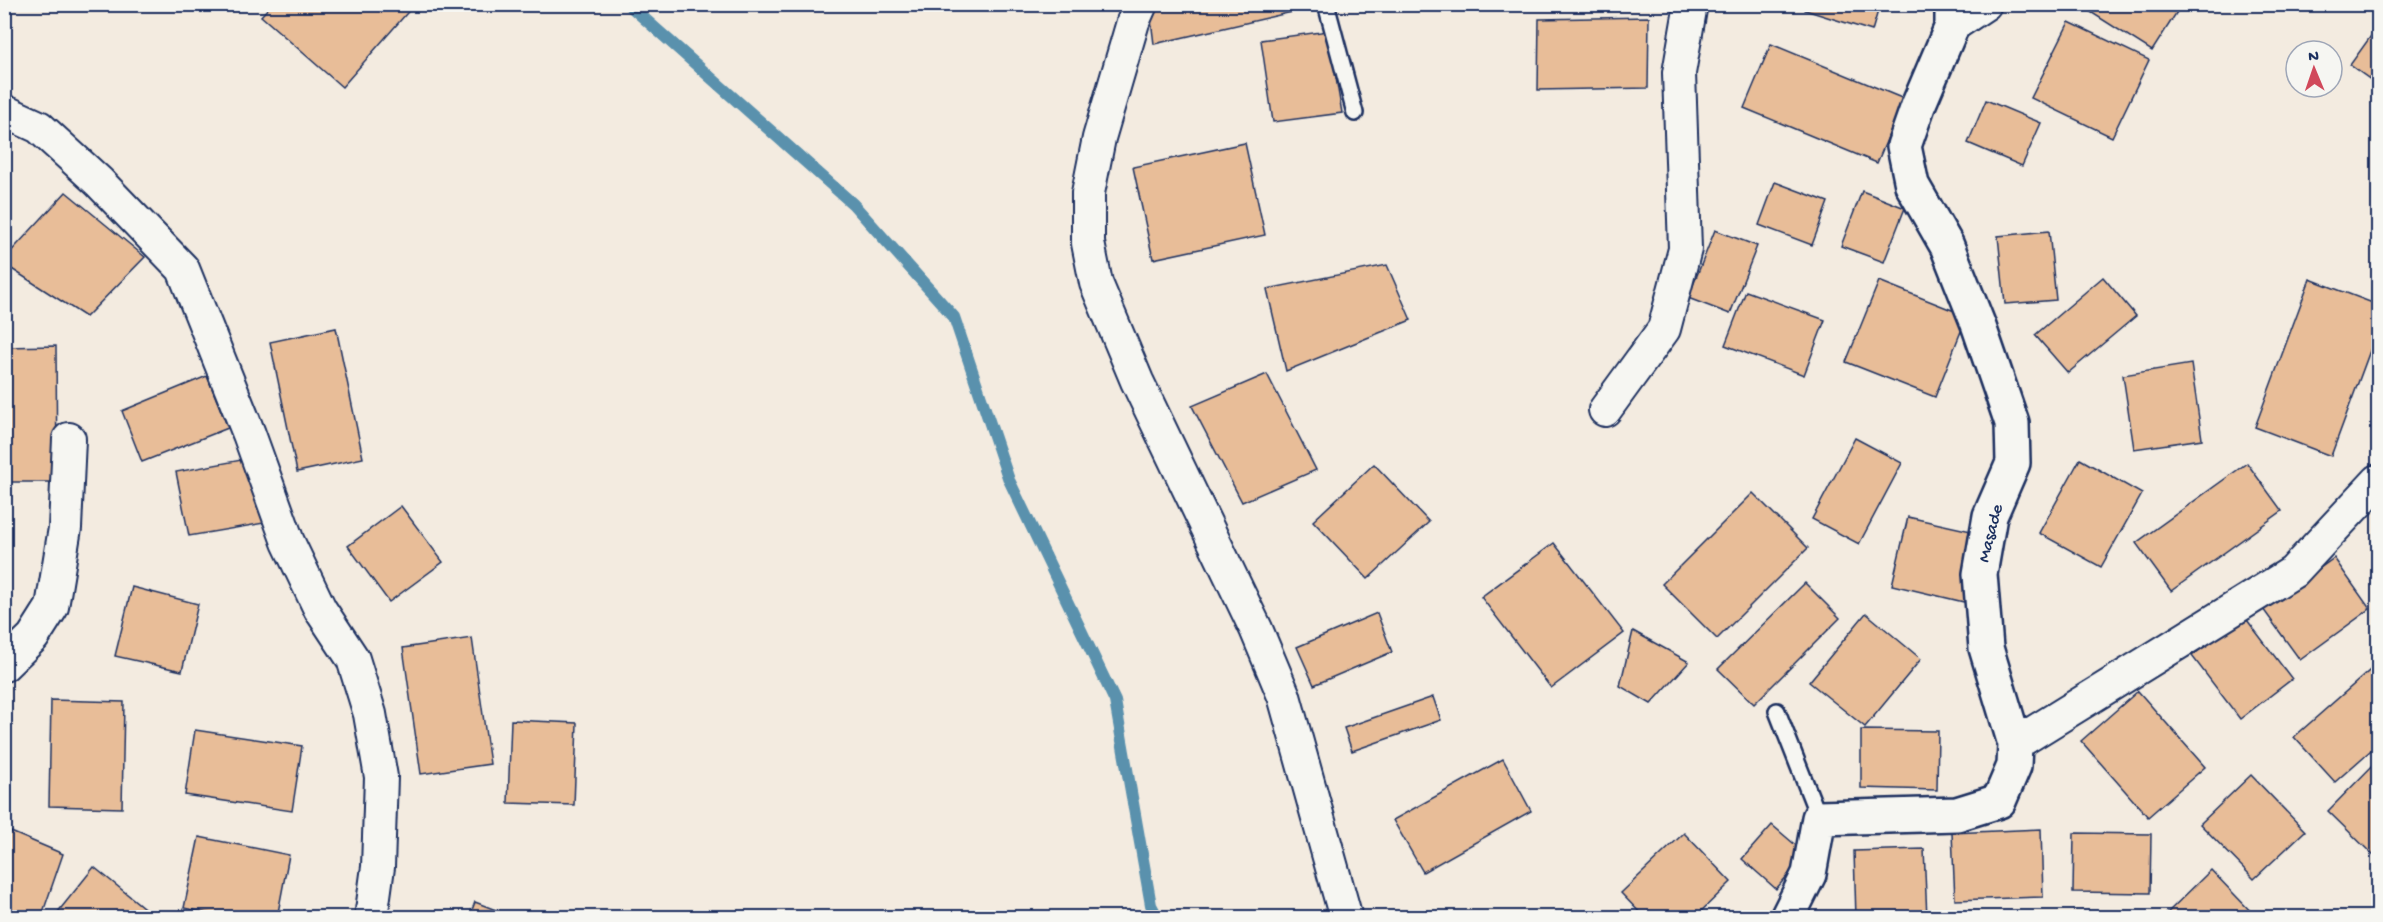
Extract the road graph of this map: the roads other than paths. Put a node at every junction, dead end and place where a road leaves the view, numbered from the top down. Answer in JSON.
{"nodes":[{"id":1,"x":1141,"y":4,"type":"edge"},
{"id":2,"x":1326,"y":4,"type":"edge"},
{"id":3,"x":1691,"y":4,"type":"edge"},
{"id":4,"x":1985,"y":4,"type":"edge"},
{"id":5,"x":1952,"y":15,"type":"edge"},
{"id":6,"x":4,"y":111,"type":"edge"},
{"id":7,"x":1355,"y":113,"type":"dead end"},
{"id":8,"x":1605,"y":410,"type":"dead end"},
{"id":9,"x":69,"y":439,"type":"dead end"},
{"id":10,"x":2379,"y":481,"type":"edge"},
{"id":11,"x":4,"y":665,"type":"edge"},
{"id":12,"x":1777,"y":711,"type":"dead end"},
{"id":13,"x":2015,"y":744,"type":"junction"},
{"id":14,"x":1819,"y":819,"type":"junction"},
{"id":15,"x":371,"y":918,"type":"edge"},
{"id":16,"x":1346,"y":918,"type":"edge"},
{"id":17,"x":1787,"y":918,"type":"edge"}],
"edges":[{"from":1,"to":16,"type":"street"},
{"from":2,"to":7,"type":"lane"},
{"from":3,"to":8,"type":"street"},
{"from":4,"to":5,"type":"street"},
{"from":5,"to":13,"type":"street","name":"Masade"},
{"from":6,"to":15,"type":"street"},
{"from":9,"to":11,"type":"street"},
{"from":10,"to":13,"type":"street"},
{"from":12,"to":14,"type":"lane"},
{"from":13,"to":14,"type":"street","name":"Masade"},
{"from":14,"to":17,"type":"street"}]}
